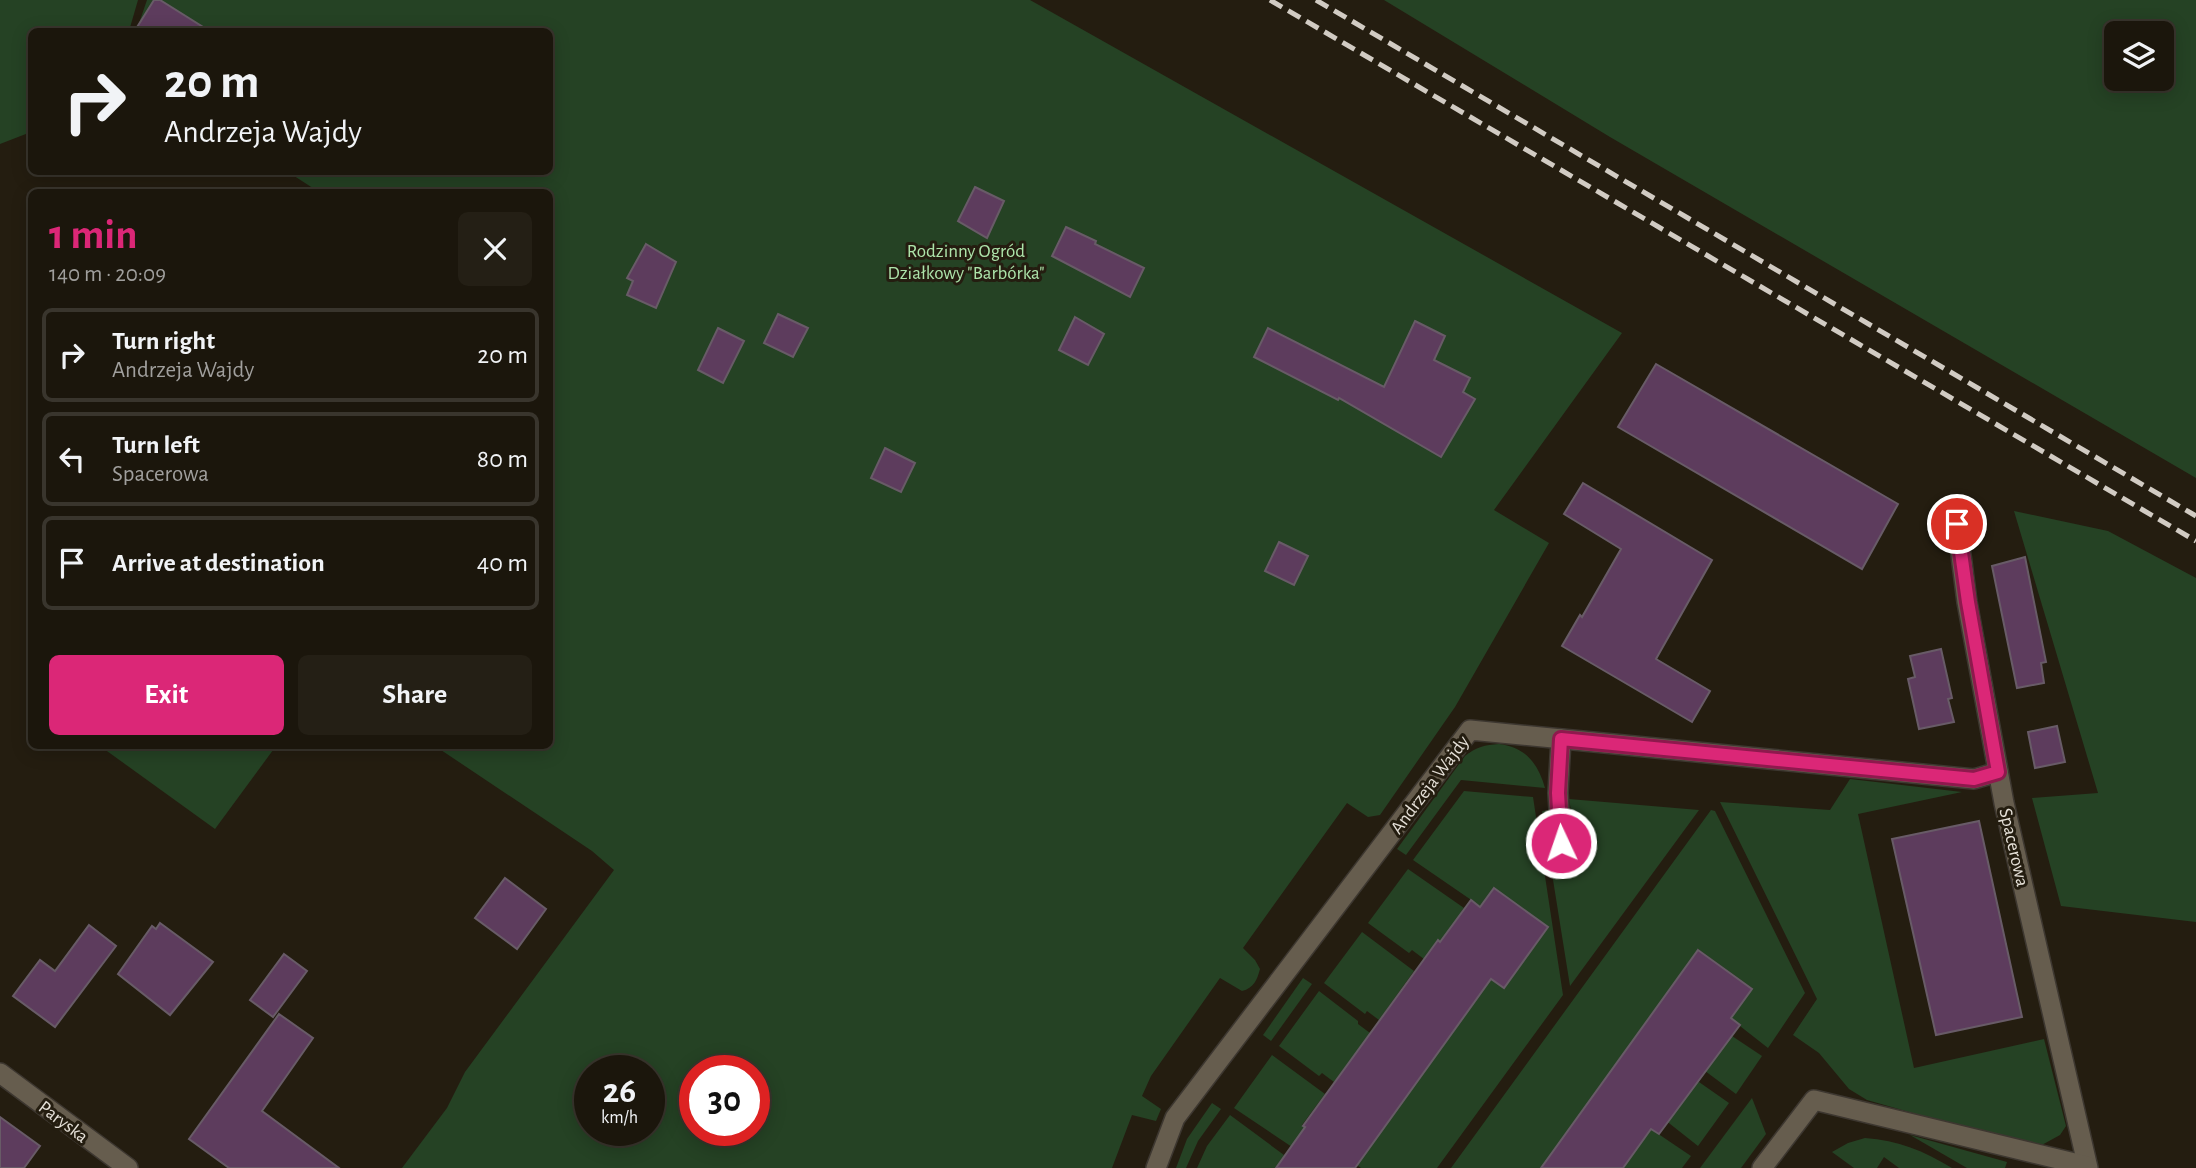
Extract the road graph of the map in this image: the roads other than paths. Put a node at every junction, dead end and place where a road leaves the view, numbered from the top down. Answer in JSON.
{"nodes":[{"id":1,"x":1957,"y":524,"type":"dead end"},
{"id":2,"x":1561,"y":739,"type":"junction"},
{"id":3,"x":1998,"y":772,"type":"junction"},
{"id":4,"x":1561,"y":843,"type":"dead end"},
{"id":5,"x":0,"y":1073,"type":"edge"},
{"id":6,"x":2088,"y":1167,"type":"edge"},
{"id":7,"x":128,"y":1168,"type":"edge"},
{"id":8,"x":1156,"y":1168,"type":"edge"},
{"id":9,"x":1762,"y":1168,"type":"edge"}],
"edges":[{"from":1,"to":3,"type":"street","name":"Spacerowa"},
{"from":2,"to":3,"type":"street","name":"Andrzeja Wajdy"},
{"from":2,"to":4,"type":"street"},
{"from":2,"to":8,"type":"street","name":"Andrzeja Wajdy"},
{"from":3,"to":6,"type":"street","name":"Spacerowa"},
{"from":5,"to":7,"type":"street","name":"Paryska"},
{"from":6,"to":9,"type":"street"}]}
